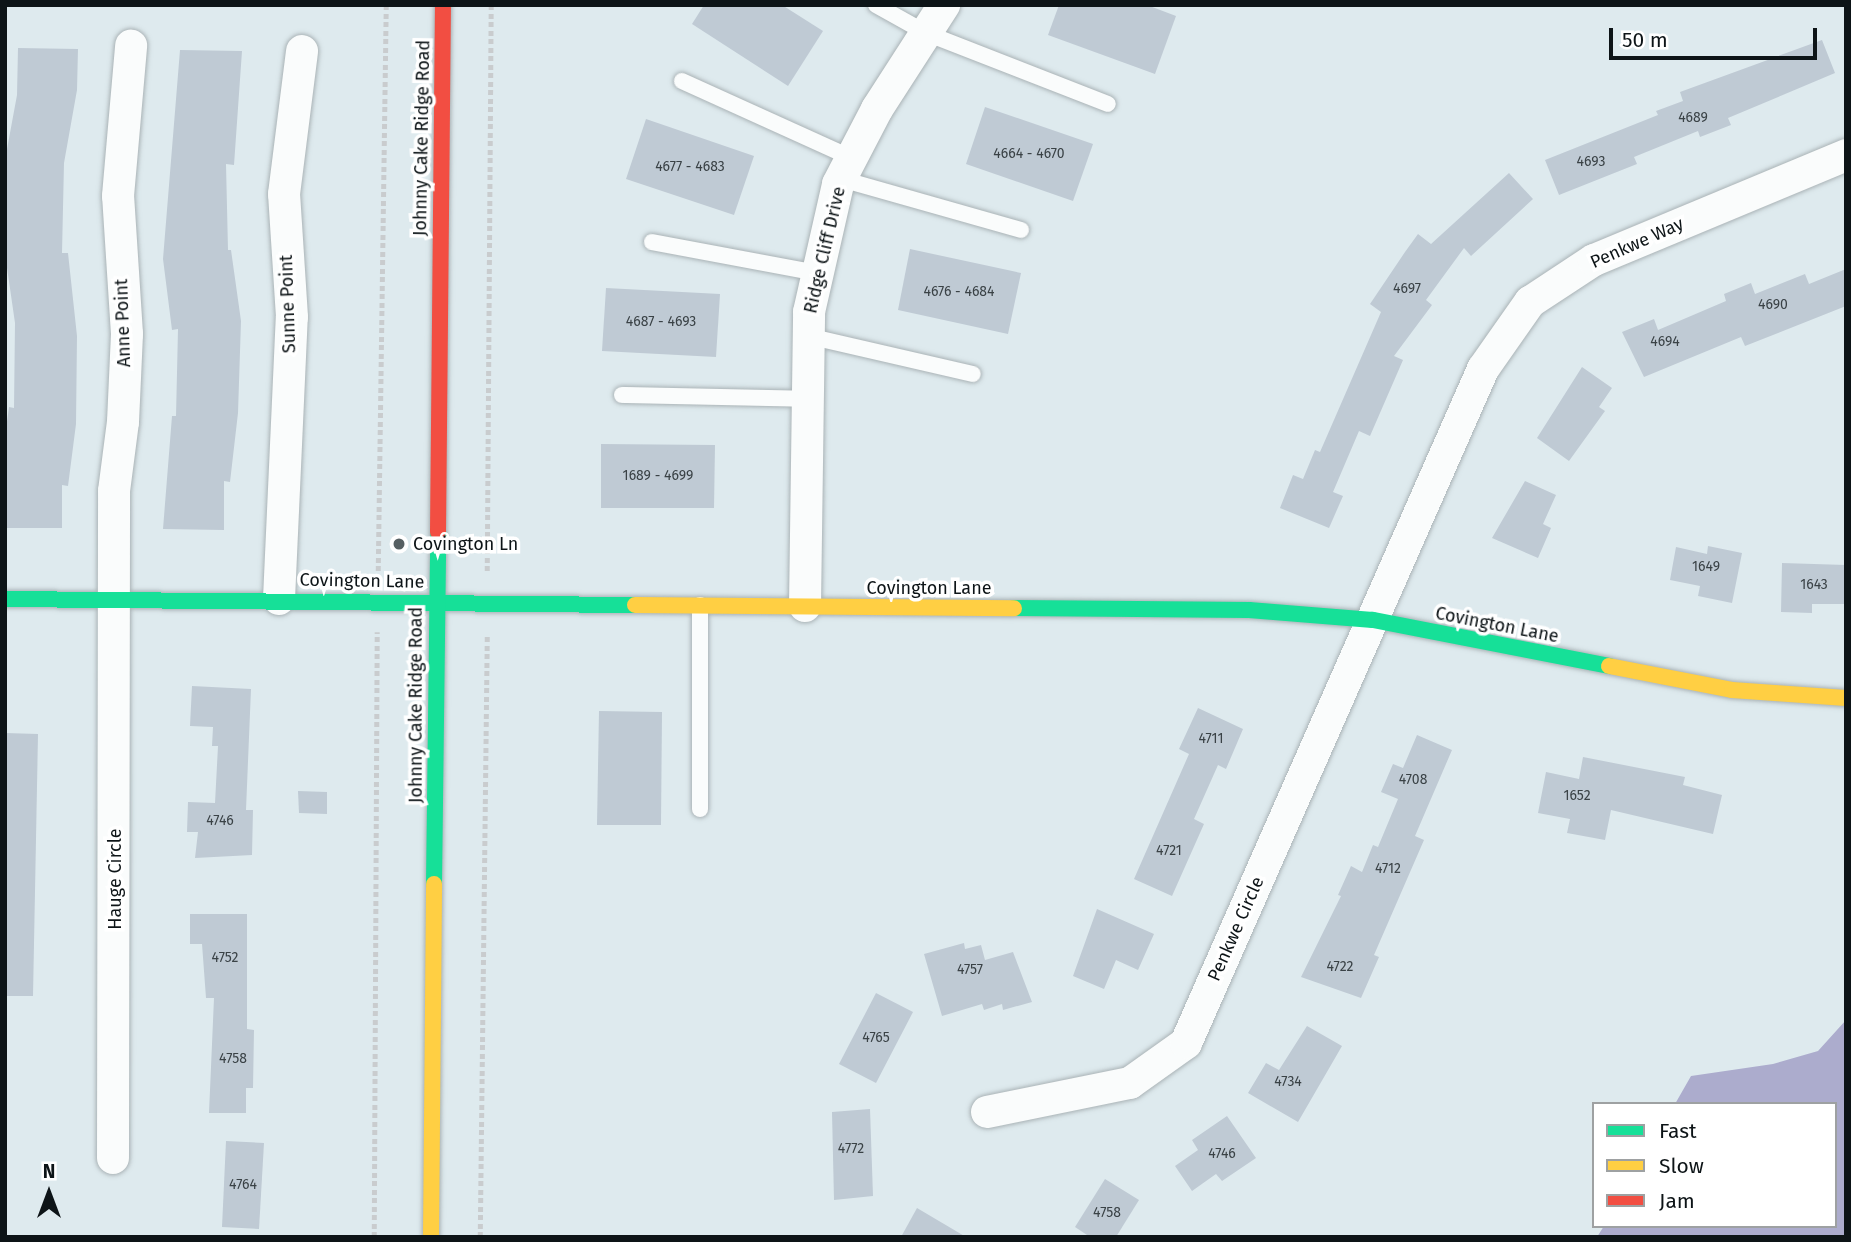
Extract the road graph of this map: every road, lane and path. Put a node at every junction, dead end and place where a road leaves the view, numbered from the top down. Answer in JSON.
{"nodes":[{"id":1,"x":443,"y":5,"type":"edge"},
{"id":2,"x":876,"y":5,"type":"edge"},
{"id":3,"x":944,"y":5,"type":"edge"},
{"id":4,"x":926,"y":33,"type":"junction"},
{"id":5,"x":131,"y":46,"type":"dead end"},
{"id":6,"x":302,"y":51,"type":"dead end"},
{"id":7,"x":682,"y":81,"type":"dead end"},
{"id":8,"x":1108,"y":104,"type":"dead end"},
{"id":9,"x":1846,"y":155,"type":"edge"},
{"id":10,"x":846,"y":169,"type":"junction"},
{"id":11,"x":1021,"y":230,"type":"dead end"},
{"id":12,"x":652,"y":242,"type":"dead end"},
{"id":13,"x":818,"y":272,"type":"junction"},
{"id":14,"x":808,"y":336,"type":"junction"},
{"id":15,"x":973,"y":374,"type":"dead end"},
{"id":16,"x":622,"y":395,"type":"dead end"},
{"id":17,"x":808,"y":399,"type":"junction"},
{"id":18,"x":5,"y":599,"type":"edge"},
{"id":19,"x":118,"y":600,"type":"junction"},
{"id":20,"x":279,"y":600,"type":"junction"},
{"id":21,"x":436,"y":601,"type":"junction"},
{"id":22,"x":700,"y":605,"type":"junction"},
{"id":23,"x":805,"y":607,"type":"junction"},
{"id":24,"x":1373,"y":620,"type":"junction"},
{"id":25,"x":1846,"y":698,"type":"edge"},
{"id":26,"x":700,"y":809,"type":"dead end"},
{"id":27,"x":987,"y":1112,"type":"dead end"},
{"id":28,"x":113,"y":1158,"type":"dead end"},
{"id":29,"x":431,"y":1237,"type":"edge"}],
"edges":[{"from":1,"to":21,"type":"street","name":"Johnny Cake Ridge Road"},
{"from":2,"to":4,"type":"lane"},
{"from":3,"to":4,"type":"street","name":"Ridge Cliff Drive"},
{"from":4,"to":8,"type":"lane"},
{"from":4,"to":10,"type":"street","name":"Ridge Cliff Drive"},
{"from":5,"to":19,"type":"street","name":"Anne Point"},
{"from":6,"to":20,"type":"street","name":"Sunne Point"},
{"from":7,"to":10,"type":"lane"},
{"from":9,"to":24,"type":"street","name":"Penkwe Way"},
{"from":10,"to":11,"type":"lane"},
{"from":10,"to":13,"type":"street","name":"Ridge Cliff Drive"},
{"from":12,"to":13,"type":"lane"},
{"from":13,"to":14,"type":"street","name":"Ridge Cliff Drive"},
{"from":14,"to":15,"type":"lane"},
{"from":14,"to":17,"type":"street","name":"Ridge Cliff Drive"},
{"from":16,"to":17,"type":"lane"},
{"from":17,"to":23,"type":"street","name":"Ridge Cliff Drive"},
{"from":18,"to":19,"type":"street","name":"Covington Lane"},
{"from":19,"to":20,"type":"street","name":"Covington Lane"},
{"from":19,"to":28,"type":"street","name":"Hauge Circle"},
{"from":20,"to":21,"type":"street","name":"Covington Lane"},
{"from":21,"to":22,"type":"street","name":"Covington Lane"},
{"from":21,"to":29,"type":"street","name":"Johnny Cake Ridge Road"},
{"from":22,"to":23,"type":"street","name":"Covington Lane"},
{"from":22,"to":26,"type":"lane"},
{"from":23,"to":24,"type":"street","name":"Covington Lane"},
{"from":24,"to":25,"type":"street","name":"Covington Lane"},
{"from":24,"to":27,"type":"street","name":"Penkwe Circle"}]}
